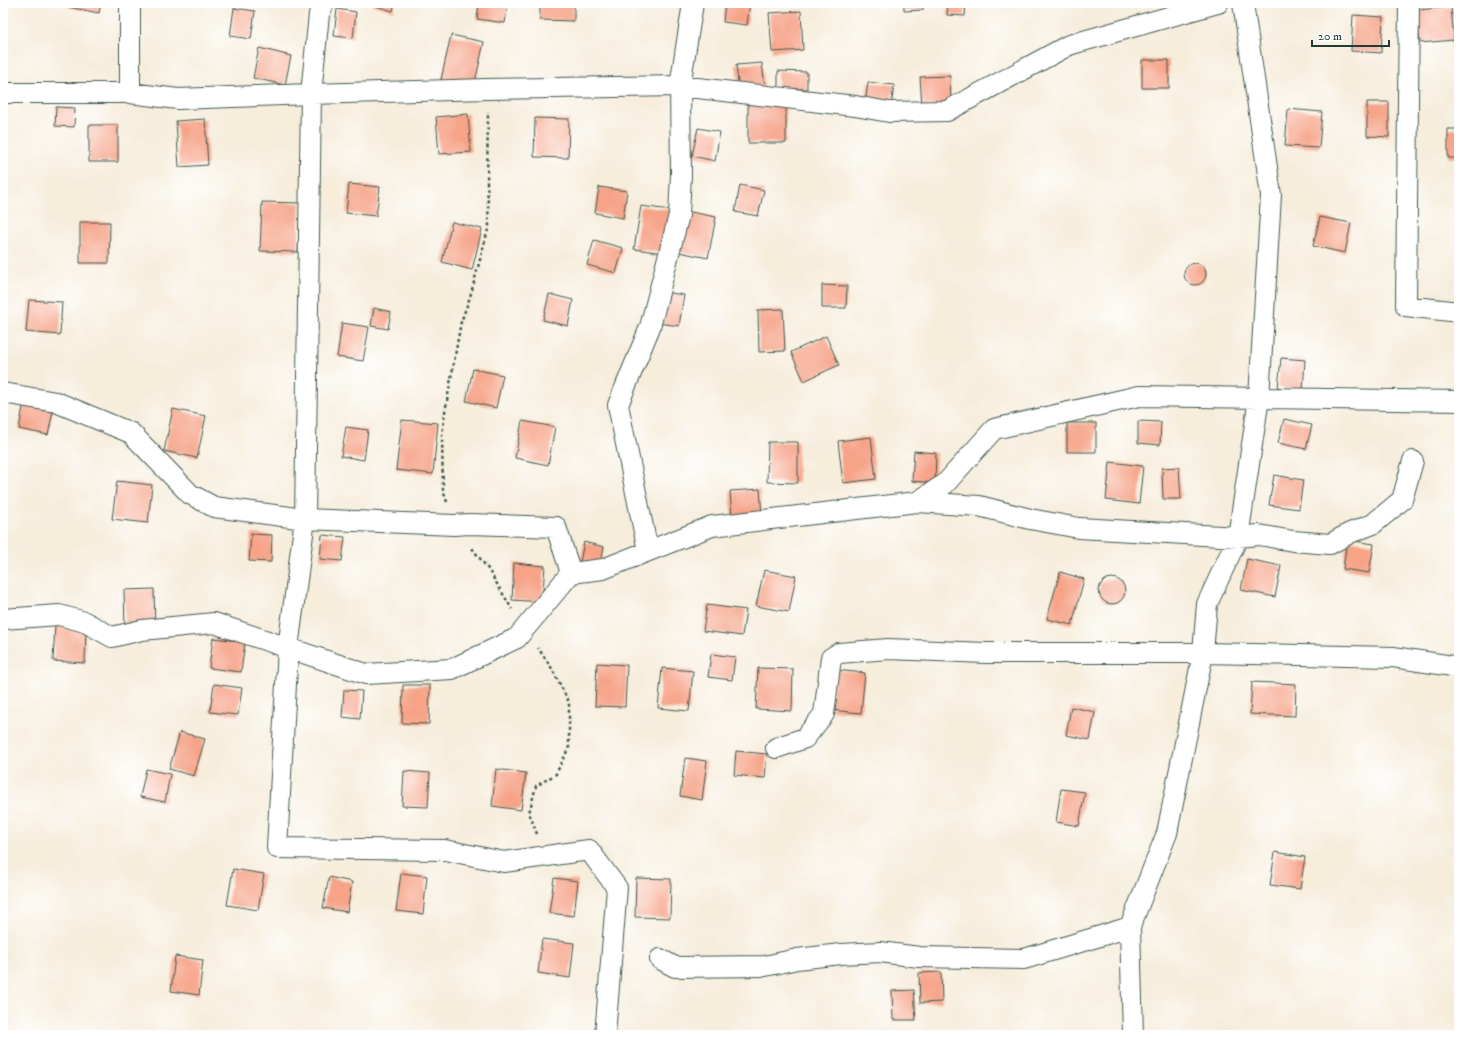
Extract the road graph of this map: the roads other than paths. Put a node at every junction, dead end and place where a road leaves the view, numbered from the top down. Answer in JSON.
{"nodes":[{"id":1,"x":130,"y":3,"type":"edge"},
{"id":2,"x":324,"y":3,"type":"edge"},
{"id":3,"x":693,"y":3,"type":"edge"},
{"id":4,"x":1218,"y":3,"type":"edge"},
{"id":5,"x":1243,"y":3,"type":"edge"},
{"id":6,"x":1408,"y":3,"type":"edge"},
{"id":7,"x":680,"y":86,"type":"junction"},
{"id":8,"x":3,"y":93,"type":"edge"},
{"id":9,"x":130,"y":93,"type":"junction"},
{"id":10,"x":311,"y":94,"type":"junction"},
{"id":11,"x":1459,"y":312,"type":"edge"},
{"id":12,"x":3,"y":393,"type":"edge"},
{"id":13,"x":1259,"y":398,"type":"junction"},
{"id":14,"x":1459,"y":401,"type":"edge"},
{"id":15,"x":1413,"y":462,"type":"dead end"},
{"id":16,"x":917,"y":502,"type":"junction"},
{"id":17,"x":305,"y":519,"type":"junction"},
{"id":18,"x":1238,"y":537,"type":"junction"},
{"id":19,"x":648,"y":552,"type":"junction"},
{"id":20,"x":571,"y":573,"type":"junction"},
{"id":21,"x":3,"y":619,"type":"edge"},
{"id":22,"x":288,"y":648,"type":"junction"},
{"id":23,"x":1203,"y":654,"type":"junction"},
{"id":24,"x":1459,"y":667,"type":"edge"},
{"id":25,"x":776,"y":748,"type":"dead end"},
{"id":26,"x":1130,"y":927,"type":"junction"},
{"id":27,"x":660,"y":959,"type":"dead end"},
{"id":28,"x":605,"y":1035,"type":"edge"},
{"id":29,"x":1133,"y":1035,"type":"edge"}],
"edges":[{"from":1,"to":9,"type":"street"},
{"from":2,"to":10,"type":"street"},
{"from":3,"to":7,"type":"street"},
{"from":4,"to":7,"type":"street"},
{"from":5,"to":13,"type":"street"},
{"from":6,"to":11,"type":"street"},
{"from":7,"to":10,"type":"street"},
{"from":7,"to":19,"type":"street"},
{"from":8,"to":9,"type":"street"},
{"from":9,"to":10,"type":"street"},
{"from":10,"to":17,"type":"street"},
{"from":12,"to":17,"type":"street"},
{"from":13,"to":14,"type":"street"},
{"from":13,"to":16,"type":"street"},
{"from":13,"to":18,"type":"street"},
{"from":15,"to":18,"type":"street"},
{"from":16,"to":18,"type":"street"},
{"from":16,"to":19,"type":"street"},
{"from":17,"to":20,"type":"street"},
{"from":17,"to":22,"type":"street"},
{"from":18,"to":23,"type":"street"},
{"from":19,"to":20,"type":"street"},
{"from":20,"to":22,"type":"street"},
{"from":21,"to":22,"type":"street"},
{"from":22,"to":28,"type":"street"},
{"from":23,"to":24,"type":"street"},
{"from":23,"to":25,"type":"street"},
{"from":23,"to":26,"type":"street"},
{"from":26,"to":27,"type":"street"},
{"from":26,"to":29,"type":"street"}]}
